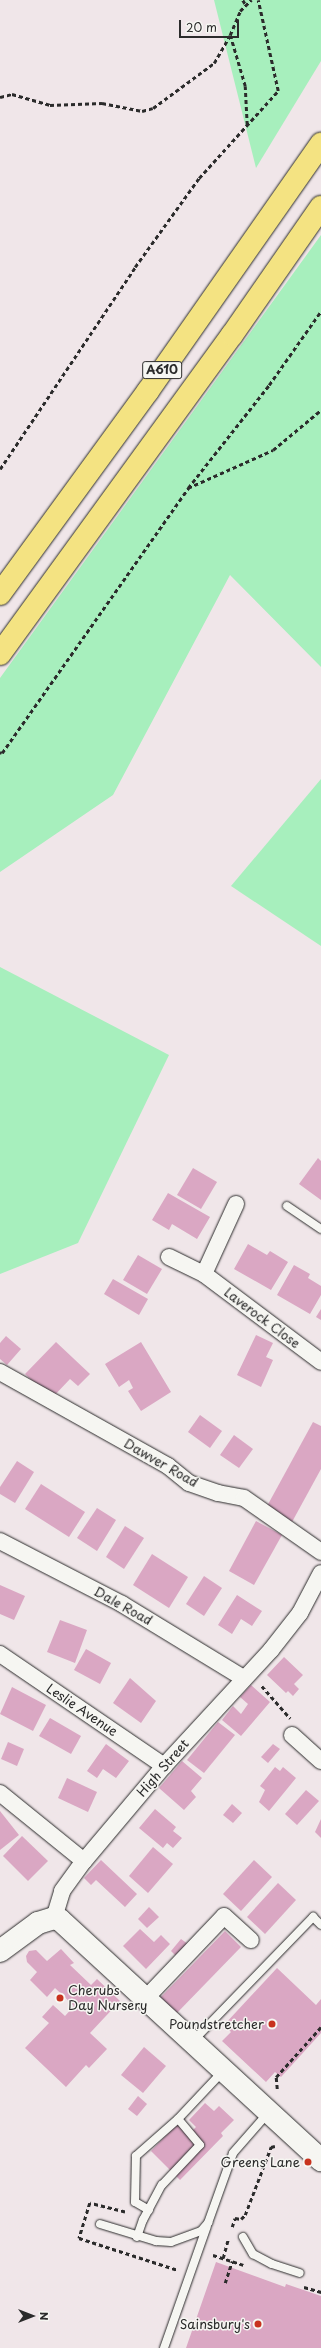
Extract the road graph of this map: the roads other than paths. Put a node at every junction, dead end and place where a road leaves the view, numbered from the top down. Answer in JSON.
{"nodes":[{"id":1,"x":321,"y":144,"type":"edge"},
{"id":2,"x":321,"y":207,"type":"edge"},
{"id":3,"x":0,"y":594,"type":"edge"},
{"id":4,"x":0,"y":654,"type":"edge"},
{"id":5,"x":236,"y":1204,"type":"dead end"},
{"id":6,"x":287,"y":1206,"type":"dead end"},
{"id":7,"x":321,"y":1230,"type":"edge"},
{"id":8,"x":170,"y":1257,"type":"dead end"},
{"id":9,"x":204,"y":1274,"type":"junction"},
{"id":10,"x":321,"y":1362,"type":"edge"},
{"id":11,"x":0,"y":1372,"type":"edge"},
{"id":12,"x":0,"y":1541,"type":"edge"},
{"id":13,"x":321,"y":1552,"type":"edge"},
{"id":14,"x":321,"y":1573,"type":"edge"},
{"id":15,"x":0,"y":1654,"type":"edge"},
{"id":16,"x":246,"y":1675,"type":"junction"},
{"id":17,"x":292,"y":1734,"type":"road end"},
{"id":18,"x":321,"y":1761,"type":"edge"},
{"id":19,"x":164,"y":1766,"type":"junction"},
{"id":20,"x":0,"y":1793,"type":"edge"},
{"id":21,"x":84,"y":1861,"type":"junction"},
{"id":22,"x":54,"y":1918,"type":"junction"},
{"id":23,"x":321,"y":1925,"type":"edge"},
{"id":24,"x":251,"y":1940,"type":"dead end"},
{"id":25,"x":0,"y":1951,"type":"edge"},
{"id":26,"x":146,"y":1998,"type":"junction"},
{"id":27,"x":192,"y":2041,"type":"junction"},
{"id":28,"x":223,"y":2070,"type":"junction"},
{"id":29,"x":268,"y":2112,"type":"junction"},
{"id":30,"x":178,"y":2119,"type":"junction"},
{"id":31,"x":321,"y":2160,"type":"edge"},
{"id":32,"x":149,"y":2210,"type":"junction"},
{"id":33,"x":208,"y":2223,"type":"junction"},
{"id":34,"x":100,"y":2224,"type":"dead end"},
{"id":35,"x":137,"y":2237,"type":"junction"},
{"id":36,"x":243,"y":2237,"type":"dead end"},
{"id":37,"x":300,"y":2273,"type":"dead end"},
{"id":38,"x":164,"y":2348,"type":"edge"}],
"edges":[{"from":1,"to":3,"type":"highway","number":"A610"},
{"from":2,"to":4,"type":"highway","number":"A610"},
{"from":5,"to":9,"type":"street"},
{"from":6,"to":7,"type":"lane"},
{"from":8,"to":9,"type":"street","name":"Laverock Close"},
{"from":9,"to":10,"type":"street","name":"Laverock Close"},
{"from":11,"to":13,"type":"street","name":"Dawver Road"},
{"from":12,"to":16,"type":"street","name":"Dale Road"},
{"from":14,"to":16,"type":"street","name":"High Street"},
{"from":15,"to":19,"type":"street","name":"Leslie Avenue"},
{"from":16,"to":19,"type":"street","name":"High Street"},
{"from":17,"to":18,"type":"street"},
{"from":19,"to":21,"type":"street","name":"High Street"},
{"from":20,"to":21,"type":"street"},
{"from":21,"to":22,"type":"street","name":"High Street"},
{"from":22,"to":25,"type":"street"},
{"from":22,"to":26,"type":"street"},
{"from":23,"to":27,"type":"lane"},
{"from":24,"to":26,"type":"street"},
{"from":26,"to":27,"type":"street"},
{"from":27,"to":28,"type":"street"},
{"from":28,"to":29,"type":"street"},
{"from":28,"to":30,"type":"lane"},
{"from":29,"to":31,"type":"street"},
{"from":29,"to":33,"type":"lane"},
{"from":30,"to":32,"type":"lane"},
{"from":30,"to":32,"type":"lane"},
{"from":32,"to":35,"type":"lane"},
{"from":33,"to":35,"type":"lane"},
{"from":33,"to":38,"type":"lane"},
{"from":34,"to":35,"type":"lane"},
{"from":36,"to":37,"type":"lane"}]}
